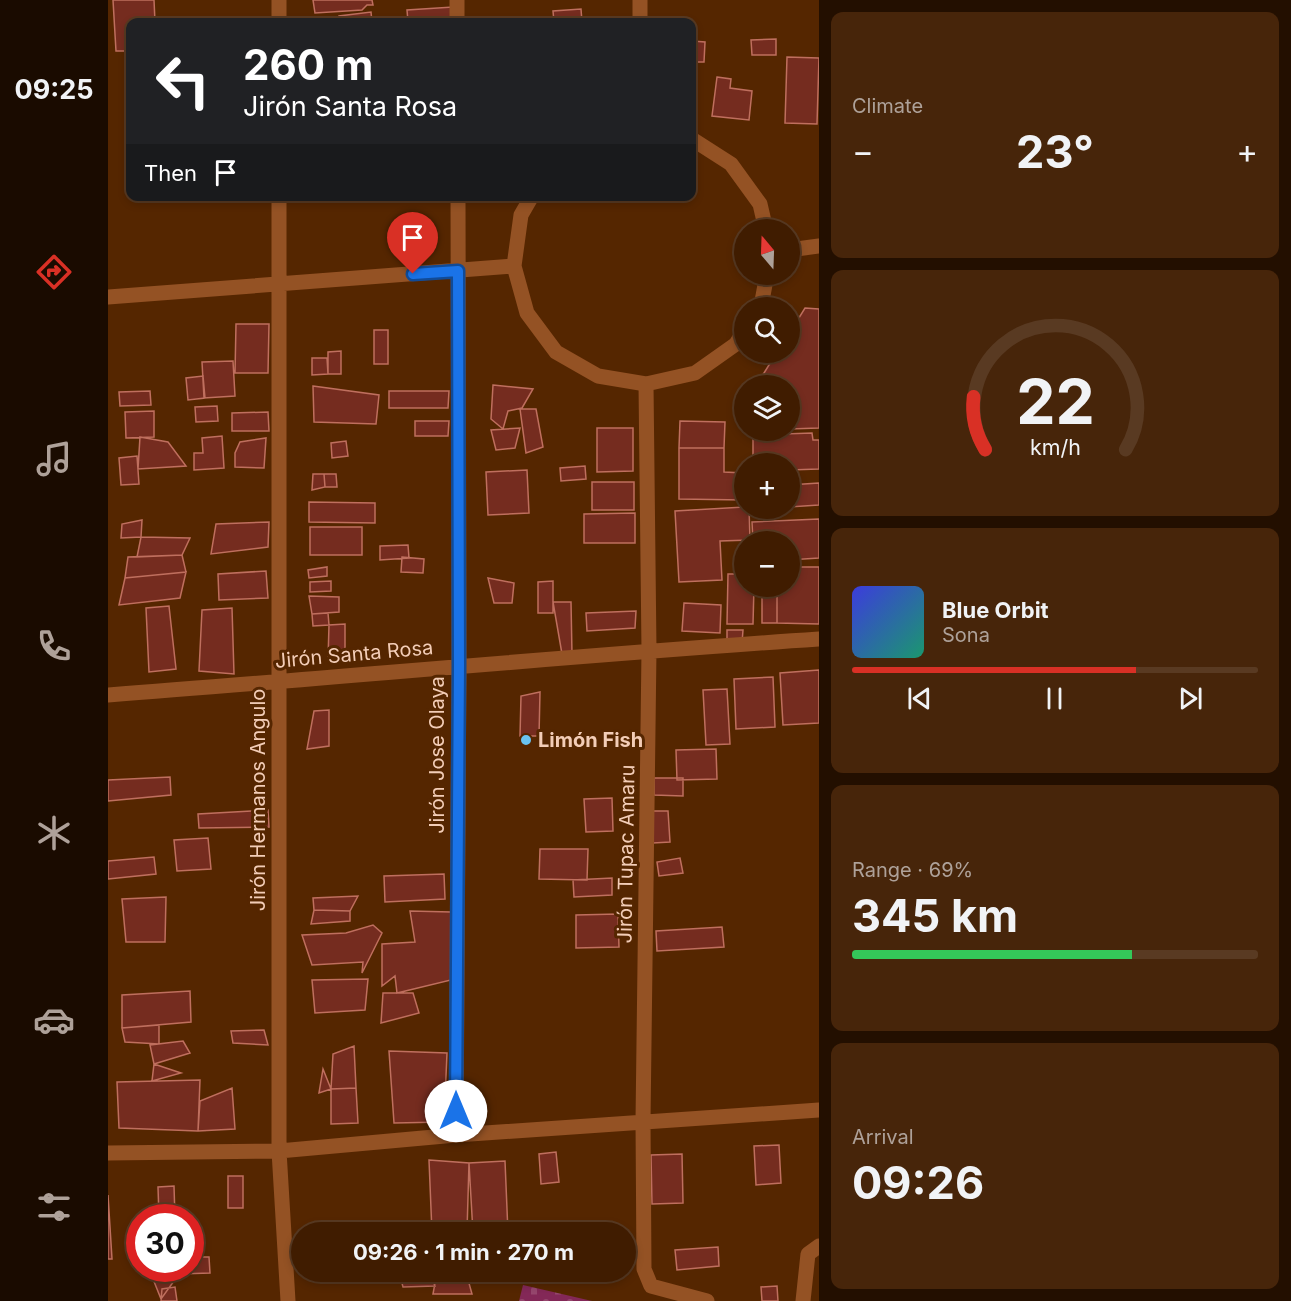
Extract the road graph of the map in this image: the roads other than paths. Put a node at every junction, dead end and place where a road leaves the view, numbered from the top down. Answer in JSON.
{"nodes":[{"id":1,"x":279,"y":0,"type":"edge"},
{"id":2,"x":457,"y":0,"type":"edge"},
{"id":3,"x":640,"y":0,"type":"edge"},
{"id":4,"x":279,"y":18,"type":"edge"},
{"id":5,"x":457,"y":18,"type":"edge"},
{"id":6,"x":640,"y":18,"type":"edge"},
{"id":7,"x":696,"y":142,"type":"edge"},
{"id":8,"x":279,"y":201,"type":"edge"},
{"id":9,"x":458,"y":201,"type":"edge"},
{"id":10,"x":529,"y":201,"type":"edge"},
{"id":11,"x":763,"y":219,"type":"edge"},
{"id":12,"x":819,"y":246,"type":"edge"},
{"id":13,"x":800,"y":249,"type":"edge"},
{"id":14,"x":514,"y":266,"type":"junction"},
{"id":15,"x":458,"y":271,"type":"junction"},
{"id":16,"x":279,"y":284,"type":"junction"},
{"id":17,"x":108,"y":297,"type":"edge"},
{"id":18,"x":734,"y":345,"type":"edge"},
{"id":19,"x":646,"y":384,"type":"junction"},
{"id":20,"x":819,"y":639,"type":"edge"},
{"id":21,"x":649,"y":650,"type":"junction"},
{"id":22,"x":459,"y":665,"type":"junction"},
{"id":23,"x":279,"y":682,"type":"junction"},
{"id":24,"x":108,"y":695,"type":"edge"},
{"id":25,"x":819,"y":1110,"type":"edge"},
{"id":26,"x":643,"y":1121,"type":"junction"},
{"id":27,"x":456,"y":1135,"type":"junction"},
{"id":28,"x":279,"y":1151,"type":"junction"},
{"id":29,"x":108,"y":1153,"type":"edge"},
{"id":30,"x":819,"y":1246,"type":"edge"},
{"id":31,"x":288,"y":1301,"type":"edge"},
{"id":32,"x":707,"y":1301,"type":"edge"},
{"id":33,"x":803,"y":1301,"type":"edge"}],
"edges":[{"from":1,"to":4,"type":"street"},
{"from":2,"to":5,"type":"street"},
{"from":3,"to":6,"type":"street"},
{"from":7,"to":11,"type":"street"},
{"from":8,"to":16,"type":"street","name":"Jirón Hermanos Angulo"},
{"from":9,"to":15,"type":"street","name":"Jirón Jose Olaya"},
{"from":10,"to":14,"type":"street"},
{"from":12,"to":13,"type":"street"},
{"from":14,"to":15,"type":"street"},
{"from":14,"to":19,"type":"street"},
{"from":15,"to":16,"type":"street"},
{"from":15,"to":22,"type":"street","name":"Jirón Jose Olaya"},
{"from":16,"to":17,"type":"street"},
{"from":16,"to":23,"type":"street","name":"Jirón Hermanos Angulo"},
{"from":18,"to":19,"type":"street"},
{"from":19,"to":21,"type":"street","name":"Jirón Tupac Amaru"},
{"from":20,"to":21,"type":"street","name":"Jirón Santa Rosa"},
{"from":21,"to":22,"type":"street","name":"Jirón Santa Rosa"},
{"from":21,"to":26,"type":"street","name":"Jirón Tupac Amaru"},
{"from":22,"to":23,"type":"street","name":"Jirón Santa Rosa"},
{"from":22,"to":27,"type":"street","name":"Jirón Jose Olaya"},
{"from":23,"to":24,"type":"street","name":"Jirón Santa Rosa"},
{"from":23,"to":28,"type":"street","name":"Jirón Hermanos Angulo"},
{"from":25,"to":26,"type":"street"},
{"from":26,"to":27,"type":"street"},
{"from":26,"to":32,"type":"street","name":"Jirón Tupac Amaru"},
{"from":27,"to":28,"type":"street"},
{"from":28,"to":29,"type":"street"},
{"from":28,"to":31,"type":"street","name":"Jirón Hermanos Angulo"},
{"from":30,"to":33,"type":"street"}]}
